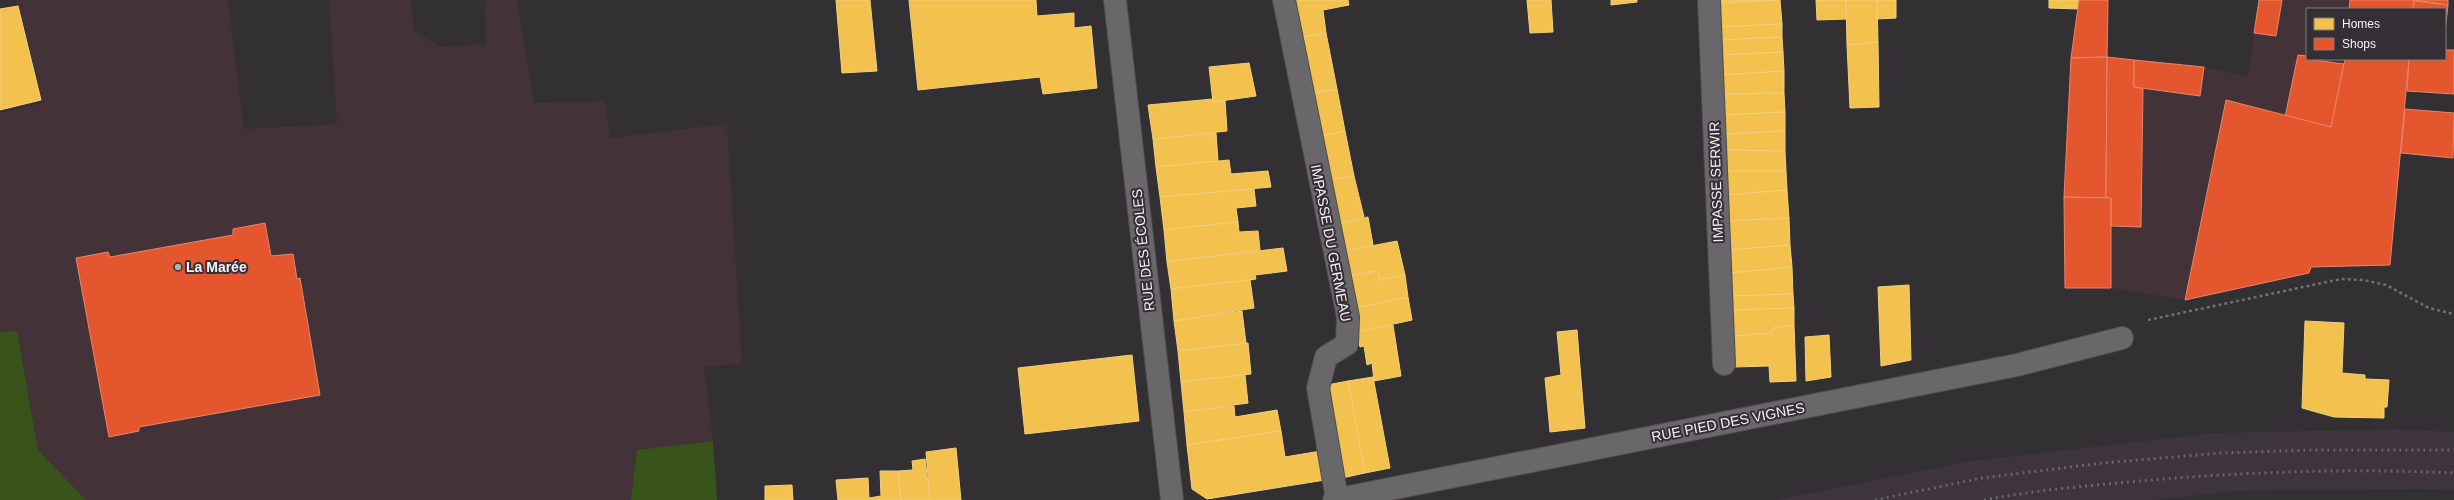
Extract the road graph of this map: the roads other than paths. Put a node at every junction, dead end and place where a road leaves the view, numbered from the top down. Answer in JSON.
{"nodes":[{"id":1,"x":1115,"y":0,"type":"edge"},
{"id":2,"x":1284,"y":0,"type":"edge"},
{"id":3,"x":1709,"y":0,"type":"edge"},
{"id":4,"x":2122,"y":338,"type":"road end"},
{"id":5,"x":1724,"y":364,"type":"dead end"},
{"id":6,"x":1172,"y":500,"type":"edge"},
{"id":7,"x":1336,"y":500,"type":"edge"}],
"edges":[{"from":1,"to":6,"type":"street","name":"RUE DES ÉCOLES"},
{"from":2,"to":7,"type":"street","name":"IMPASSE DU GERMEAU"},
{"from":3,"to":5,"type":"street","name":"IMPASSE SERWIR"},
{"from":4,"to":7,"type":"street","name":"RUE PIED DES VIGNES"}]}
